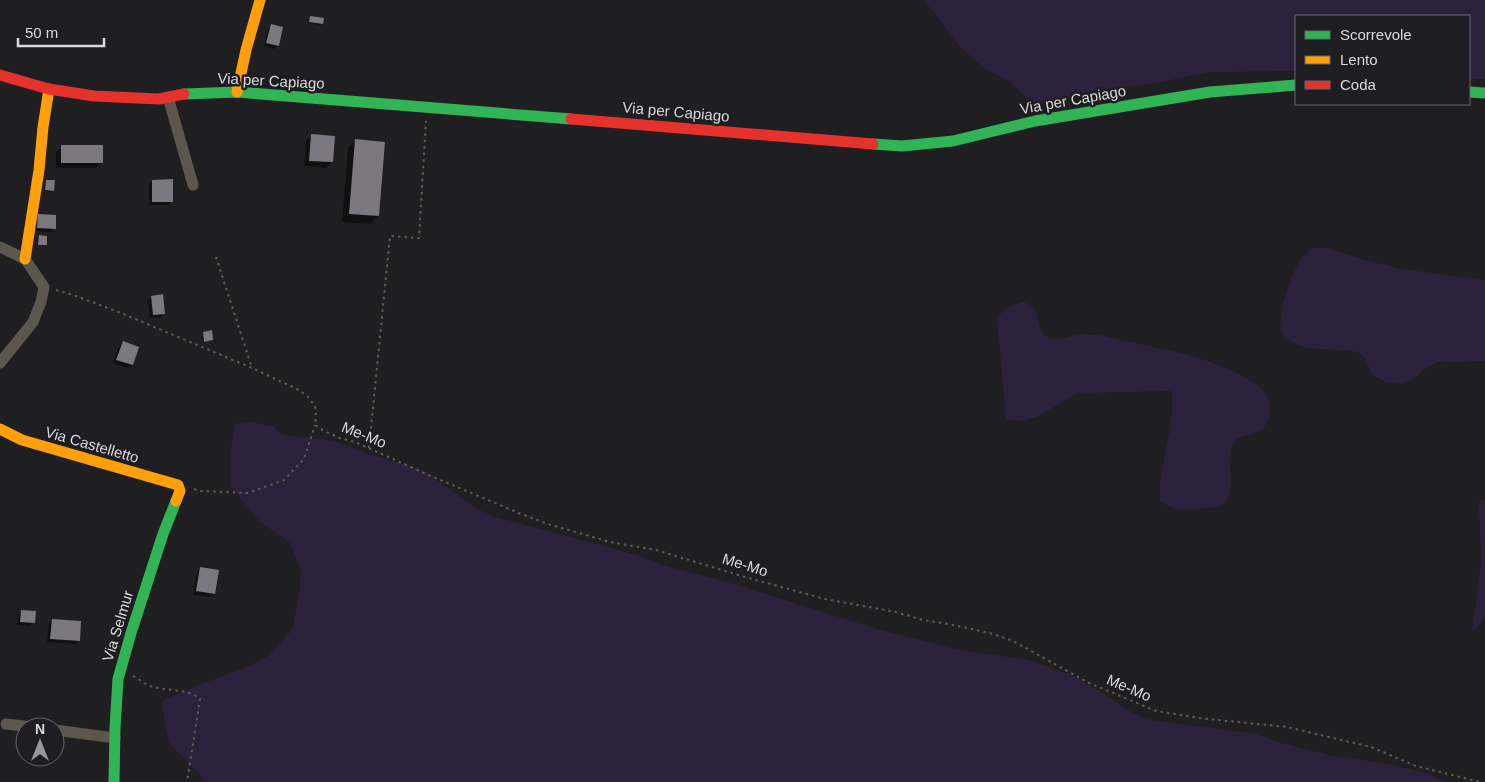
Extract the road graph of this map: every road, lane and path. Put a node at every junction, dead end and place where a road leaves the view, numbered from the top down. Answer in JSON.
{"nodes":[{"id":1,"x":260,"y":0,"type":"edge"},
{"id":2,"x":0,"y":75,"type":"edge"},
{"id":3,"x":1295,"y":85,"type":"edge"},
{"id":4,"x":49,"y":89,"type":"junction"},
{"id":5,"x":237,"y":92,"type":"junction"},
{"id":6,"x":1470,"y":92,"type":"edge"},
{"id":7,"x":1485,"y":93,"type":"edge"},
{"id":8,"x":168,"y":97,"type":"junction"},
{"id":9,"x":426,"y":107,"type":"junction"},
{"id":10,"x":193,"y":185,"type":"dead end"},
{"id":11,"x":0,"y":247,"type":"edge"},
{"id":12,"x":216,"y":257,"type":"dead end"},
{"id":13,"x":25,"y":258,"type":"junction"},
{"id":14,"x":44,"y":287,"type":"junction"},
{"id":15,"x":0,"y":363,"type":"edge"},
{"id":16,"x":252,"y":368,"type":"junction"},
{"id":17,"x":315,"y":425,"type":"junction"},
{"id":18,"x":0,"y":429,"type":"edge"},
{"id":19,"x":369,"y":448,"type":"junction"},
{"id":20,"x":178,"y":485,"type":"junction"},
{"id":21,"x":129,"y":674,"type":"dead end"},
{"id":22,"x":6,"y":724,"type":"dead end"},
{"id":23,"x":15,"y":725,"type":"edge"},
{"id":24,"x":65,"y":731,"type":"edge"},
{"id":25,"x":115,"y":738,"type":"junction"},
{"id":26,"x":114,"y":782,"type":"edge"},
{"id":27,"x":187,"y":782,"type":"edge"},
{"id":28,"x":1480,"y":782,"type":"edge"}],
"edges":[{"from":1,"to":5,"type":"street"},
{"from":2,"to":4,"type":"street","name":"Via per Capiago"},
{"from":3,"to":9,"type":"street","name":"Via per Capiago"},
{"from":4,"to":8,"type":"street","name":"Via per Capiago"},
{"from":4,"to":13,"type":"street"},
{"from":5,"to":8,"type":"street","name":"Via per Capiago"},
{"from":5,"to":9,"type":"street","name":"Via per Capiago"},
{"from":6,"to":7,"type":"street"},
{"from":8,"to":10,"type":"street"},
{"from":9,"to":19,"type":"path"},
{"from":11,"to":13,"type":"street"},
{"from":12,"to":16,"type":"path"},
{"from":13,"to":14,"type":"street"},
{"from":14,"to":15,"type":"street"},
{"from":14,"to":16,"type":"path"},
{"from":16,"to":17,"type":"path"},
{"from":17,"to":19,"type":"path","name":"Me-Mo"},
{"from":17,"to":20,"type":"path"},
{"from":18,"to":20,"type":"street","name":"Via Castelletto"},
{"from":19,"to":28,"type":"path","name":"Me-Mo"},
{"from":20,"to":25,"type":"street","name":"Via Selmur"},
{"from":21,"to":27,"type":"path"},
{"from":22,"to":23,"type":"street"},
{"from":24,"to":25,"type":"street"},
{"from":25,"to":26,"type":"street","name":"Via Selmur"}]}
